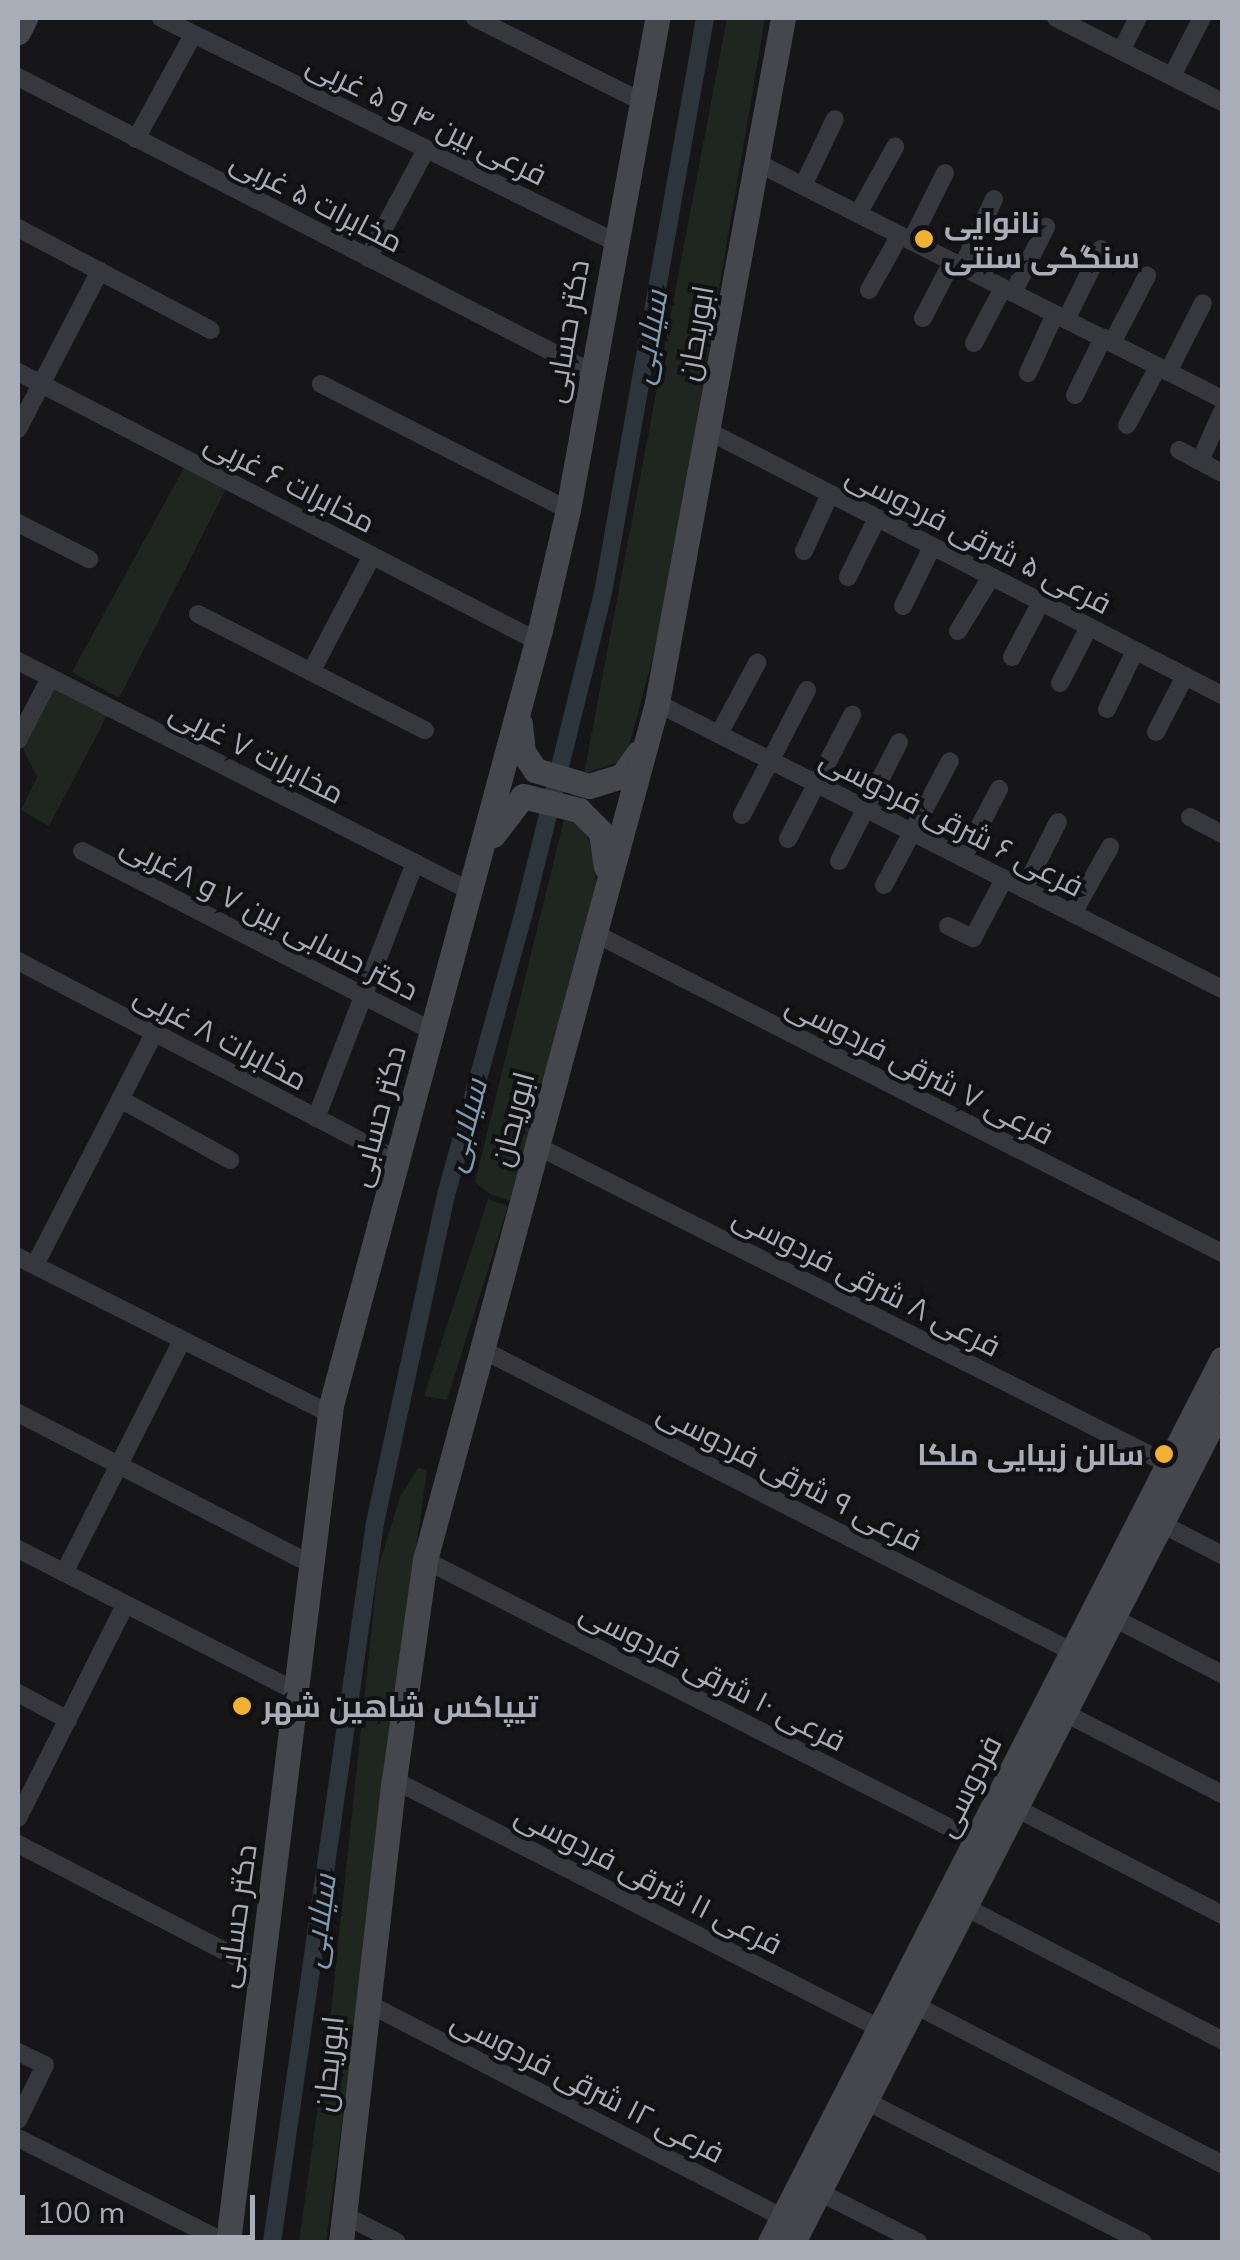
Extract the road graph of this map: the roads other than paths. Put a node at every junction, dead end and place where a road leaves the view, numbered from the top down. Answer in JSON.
{"nodes":[{"id":1,"x":25,"y":18,"type":"edge"},
{"id":2,"x":161,"y":18,"type":"edge"},
{"id":3,"x":475,"y":18,"type":"edge"},
{"id":4,"x":657,"y":18,"type":"edge"},
{"id":5,"x":784,"y":18,"type":"edge"},
{"id":6,"x":1138,"y":18,"type":"edge"},
{"id":7,"x":1202,"y":18,"type":"edge"},
{"id":8,"x":1067,"y":20,"type":"edge"},
{"id":9,"x":18,"y":32,"type":"edge"},
{"id":10,"x":193,"y":34,"type":"junction"},
{"id":11,"x":1121,"y":51,"type":"junction"},
{"id":12,"x":1172,"y":76,"type":"junction"},
{"id":13,"x":18,"y":77,"type":"edge"},
{"id":14,"x":639,"y":100,"type":"junction"},
{"id":15,"x":1222,"y":102,"type":"edge"},
{"id":16,"x":835,"y":119,"type":"dead end"},
{"id":17,"x":136,"y":139,"type":"junction"},
{"id":18,"x":895,"y":147,"type":"dead end"},
{"id":19,"x":426,"y":150,"type":"junction"},
{"id":20,"x":758,"y":163,"type":"junction"},
{"id":21,"x":945,"y":174,"type":"dead end"},
{"id":22,"x":803,"y":186,"type":"junction"},
{"id":23,"x":994,"y":199,"type":"dead end"},
{"id":24,"x":858,"y":214,"type":"junction"},
{"id":25,"x":1046,"y":227,"type":"dead end"},
{"id":26,"x":18,"y":228,"type":"edge"},
{"id":27,"x":905,"y":238,"type":"junction"},
{"id":28,"x":615,"y":242,"type":"junction"},
{"id":29,"x":1100,"y":249,"type":"dead end"},
{"id":30,"x":368,"y":258,"type":"junction"},
{"id":31,"x":957,"y":264,"type":"junction"},
{"id":32,"x":100,"y":271,"type":"junction"},
{"id":33,"x":1147,"y":276,"type":"dead end"},
{"id":34,"x":868,"y":290,"type":"dead end"},
{"id":35,"x":1008,"y":290,"type":"junction"},
{"id":36,"x":1203,"y":304,"type":"dead end"},
{"id":37,"x":1060,"y":317,"type":"junction"},
{"id":38,"x":923,"y":318,"type":"dead end"},
{"id":39,"x":211,"y":330,"type":"dead end"},
{"id":40,"x":1108,"y":341,"type":"junction"},
{"id":41,"x":974,"y":342,"type":"dead end"},
{"id":42,"x":1163,"y":369,"type":"junction"},
{"id":43,"x":18,"y":372,"type":"edge"},
{"id":44,"x":591,"y":372,"type":"junction"},
{"id":45,"x":1028,"y":373,"type":"dead end"},
{"id":46,"x":41,"y":384,"type":"junction"},
{"id":47,"x":320,"y":384,"type":"dead end"},
{"id":48,"x":1075,"y":395,"type":"dead end"},
{"id":49,"x":1222,"y":399,"type":"edge"},
{"id":50,"x":1222,"y":412,"type":"edge"},
{"id":51,"x":1127,"y":425,"type":"dead end"},
{"id":52,"x":18,"y":430,"type":"edge"},
{"id":53,"x":710,"y":432,"type":"junction"},
{"id":54,"x":1179,"y":450,"type":"dead end"},
{"id":55,"x":1200,"y":461,"type":"junction"},
{"id":56,"x":1222,"y":473,"type":"edge"},
{"id":57,"x":830,"y":494,"type":"junction"},
{"id":58,"x":568,"y":510,"type":"junction"},
{"id":59,"x":877,"y":518,"type":"junction"},
{"id":60,"x":18,"y":523,"type":"edge"},
{"id":61,"x":932,"y":546,"type":"junction"},
{"id":62,"x":804,"y":551,"type":"dead end"},
{"id":63,"x":372,"y":556,"type":"junction"},
{"id":64,"x":89,"y":559,"type":"dead end"},
{"id":65,"x":991,"y":576,"type":"junction"},
{"id":66,"x":848,"y":577,"type":"dead end"},
{"id":67,"x":1041,"y":602,"type":"junction"},
{"id":68,"x":903,"y":606,"type":"dead end"},
{"id":69,"x":198,"y":614,"type":"dead end"},
{"id":70,"x":1089,"y":627,"type":"junction"},
{"id":71,"x":958,"y":632,"type":"dead end"},
{"id":72,"x":537,"y":641,"type":"junction"},
{"id":73,"x":1135,"y":650,"type":"junction"},
{"id":74,"x":1012,"y":657,"type":"dead end"},
{"id":75,"x":18,"y":661,"type":"edge"},
{"id":76,"x":757,"y":662,"type":"dead end"},
{"id":77,"x":311,"y":672,"type":"junction"},
{"id":78,"x":1185,"y":676,"type":"junction"},
{"id":79,"x":50,"y":678,"type":"junction"},
{"id":80,"x":1060,"y":683,"type":"dead end"},
{"id":81,"x":807,"y":690,"type":"dead end"},
{"id":82,"x":1222,"y":696,"type":"edge"},
{"id":83,"x":657,"y":703,"type":"junction"},
{"id":84,"x":519,"y":704,"type":"junction"},
{"id":85,"x":1106,"y":709,"type":"dead end"},
{"id":86,"x":852,"y":715,"type":"dead end"},
{"id":87,"x":425,"y":730,"type":"dead end"},
{"id":88,"x":1156,"y":732,"type":"dead end"},
{"id":89,"x":718,"y":734,"type":"junction"},
{"id":90,"x":19,"y":735,"type":"edge"},
{"id":91,"x":648,"y":738,"type":"junction"},
{"id":92,"x":899,"y":742,"type":"dead end"},
{"id":93,"x":771,"y":761,"type":"junction"},
{"id":94,"x":950,"y":761,"type":"dead end"},
{"id":95,"x":816,"y":784,"type":"junction"},
{"id":96,"x":999,"y":789,"type":"dead end"},
{"id":97,"x":866,"y":809,"type":"junction"},
{"id":98,"x":742,"y":814,"type":"dead end"},
{"id":99,"x":1190,"y":817,"type":"dead end"},
{"id":100,"x":1058,"y":822,"type":"dead end"},
{"id":101,"x":912,"y":832,"type":"junction"},
{"id":102,"x":1222,"y":834,"type":"edge"},
{"id":103,"x":788,"y":839,"type":"dead end"},
{"id":104,"x":1110,"y":847,"type":"dead end"},
{"id":105,"x":82,"y":851,"type":"dead end"},
{"id":106,"x":482,"y":854,"type":"junction"},
{"id":107,"x":964,"y":858,"type":"junction"},
{"id":108,"x":838,"y":861,"type":"dead end"},
{"id":109,"x":415,"y":863,"type":"junction"},
{"id":110,"x":1004,"y":879,"type":"junction"},
{"id":111,"x":607,"y":882,"type":"junction"},
{"id":112,"x":884,"y":886,"type":"dead end"},
{"id":113,"x":1024,"y":889,"type":"junction"},
{"id":114,"x":472,"y":892,"type":"junction"},
{"id":115,"x":1072,"y":913,"type":"junction"},
{"id":116,"x":948,"y":926,"type":"dead end"},
{"id":117,"x":594,"y":933,"type":"junction"},
{"id":118,"x":18,"y":961,"type":"edge"},
{"id":119,"x":1222,"y":989,"type":"edge"},
{"id":120,"x":365,"y":996,"type":"junction"},
{"id":121,"x":434,"y":1032,"type":"junction"},
{"id":122,"x":154,"y":1033,"type":"junction"},
{"id":123,"x":120,"y":1100,"type":"junction"},
{"id":124,"x":316,"y":1118,"type":"junction"},
{"id":125,"x":539,"y":1148,"type":"junction"},
{"id":126,"x":230,"y":1160,"type":"dead end"},
{"id":127,"x":399,"y":1161,"type":"junction"},
{"id":128,"x":1222,"y":1253,"type":"edge"},
{"id":129,"x":18,"y":1257,"type":"edge"},
{"id":130,"x":35,"y":1266,"type":"junction"},
{"id":131,"x":182,"y":1340,"type":"junction"},
{"id":132,"x":482,"y":1350,"type":"junction"},
{"id":133,"x":1222,"y":1359,"type":"edge"},
{"id":134,"x":18,"y":1414,"type":"edge"},
{"id":135,"x":330,"y":1414,"type":"junction"},
{"id":136,"x":1219,"y":1421,"type":"edge"},
{"id":137,"x":118,"y":1465,"type":"junction"},
{"id":138,"x":1170,"y":1465,"type":"junction"},
{"id":139,"x":1162,"y":1524,"type":"junction"},
{"id":140,"x":18,"y":1549,"type":"edge"},
{"id":141,"x":1222,"y":1555,"type":"edge"},
{"id":142,"x":425,"y":1560,"type":"junction"},
{"id":143,"x":313,"y":1565,"type":"junction"},
{"id":144,"x":64,"y":1573,"type":"junction"},
{"id":145,"x":125,"y":1605,"type":"junction"},
{"id":146,"x":1114,"y":1618,"type":"junction"},
{"id":147,"x":1073,"y":1652,"type":"junction"},
{"id":148,"x":1222,"y":1674,"type":"edge"},
{"id":149,"x":18,"y":1693,"type":"edge"},
{"id":150,"x":298,"y":1694,"type":"junction"},
{"id":151,"x":1065,"y":1713,"type":"junction"},
{"id":152,"x":68,"y":1720,"type":"junction"},
{"id":153,"x":394,"y":1780,"type":"junction"},
{"id":154,"x":1222,"y":1794,"type":"edge"},
{"id":155,"x":1016,"y":1808,"type":"junction"},
{"id":156,"x":18,"y":1818,"type":"edge"},
{"id":157,"x":976,"y":1841,"type":"junction"},
{"id":158,"x":18,"y":1844,"type":"edge"},
{"id":159,"x":965,"y":1907,"type":"junction"},
{"id":160,"x":1222,"y":1915,"type":"edge"},
{"id":161,"x":925,"y":1962,"type":"junction"},
{"id":162,"x":261,"y":1970,"type":"junction"},
{"id":163,"x":367,"y":2003,"type":"junction"},
{"id":164,"x":915,"y":2005,"type":"junction"},
{"id":165,"x":879,"y":2028,"type":"junction"},
{"id":166,"x":1222,"y":2040,"type":"edge"},
{"id":167,"x":18,"y":2052,"type":"edge"},
{"id":168,"x":866,"y":2101,"type":"junction"},
{"id":169,"x":18,"y":2120,"type":"edge"},
{"id":170,"x":18,"y":2138,"type":"edge"},
{"id":171,"x":1222,"y":2164,"type":"edge"},
{"id":172,"x":819,"y":2192,"type":"junction"},
{"id":173,"x":344,"y":2215,"type":"junction"},
{"id":174,"x":783,"y":2218,"type":"junction"},
{"id":175,"x":226,"y":2242,"type":"edge"},
{"id":176,"x":341,"y":2242,"type":"edge"},
{"id":177,"x":397,"y":2242,"type":"edge"},
{"id":178,"x":770,"y":2242,"type":"edge"},
{"id":179,"x":793,"y":2242,"type":"edge"},
{"id":180,"x":918,"y":2242,"type":"edge"},
{"id":181,"x":1143,"y":2242,"type":"edge"}],
"edges":[{"from":1,"to":9,"type":"main road"},
{"from":2,"to":10,"type":"street","name":"فرعی بین ۴ و ۵ غربی"},
{"from":3,"to":14,"type":"street"},
{"from":4,"to":14,"type":"main road","name":"دکتر حسابی"},
{"from":5,"to":20,"type":"main road","name":"ابوریحان"},
{"from":6,"to":11,"type":"street"},
{"from":7,"to":12,"type":"street"},
{"from":8,"to":11,"type":"street"},
{"from":10,"to":17,"type":"street"},
{"from":10,"to":19,"type":"street","name":"فرعی بین ۴ و ۵ غربی"},
{"from":11,"to":12,"type":"street"},
{"from":12,"to":15,"type":"street"},
{"from":13,"to":17,"type":"street","name":"مخابرات ۵ غربی"},
{"from":14,"to":28,"type":"main road","name":"دکتر حسابی"},
{"from":16,"to":22,"type":"street"},
{"from":17,"to":30,"type":"street","name":"مخابرات ۵ غربی"},
{"from":18,"to":24,"type":"street"},
{"from":19,"to":28,"type":"street","name":"فرعی بین ۴ و ۵ غربی"},
{"from":19,"to":30,"type":"street"},
{"from":20,"to":22,"type":"street"},
{"from":20,"to":53,"type":"main road","name":"ابوریحان"},
{"from":21,"to":27,"type":"street"},
{"from":22,"to":24,"type":"street"},
{"from":23,"to":31,"type":"street"},
{"from":24,"to":27,"type":"street"},
{"from":25,"to":35,"type":"street"},
{"from":26,"to":32,"type":"street"},
{"from":27,"to":31,"type":"street"},
{"from":27,"to":34,"type":"street"},
{"from":28,"to":44,"type":"main road","name":"دکتر حسابی"},
{"from":29,"to":37,"type":"street"},
{"from":30,"to":44,"type":"street","name":"مخابرات ۵ غربی"},
{"from":31,"to":35,"type":"street"},
{"from":31,"to":38,"type":"street"},
{"from":32,"to":39,"type":"street"},
{"from":32,"to":46,"type":"street"},
{"from":33,"to":40,"type":"street"},
{"from":35,"to":37,"type":"street"},
{"from":35,"to":41,"type":"street"},
{"from":36,"to":42,"type":"street"},
{"from":37,"to":40,"type":"street"},
{"from":37,"to":45,"type":"street"},
{"from":40,"to":42,"type":"street"},
{"from":40,"to":48,"type":"street"},
{"from":42,"to":49,"type":"street"},
{"from":42,"to":51,"type":"street"},
{"from":43,"to":46,"type":"street","name":"مخابرات ۶ غربی"},
{"from":44,"to":58,"type":"main road","name":"دکتر حسابی"},
{"from":46,"to":52,"type":"street"},
{"from":46,"to":63,"type":"street","name":"مخابرات ۶ غربی"},
{"from":47,"to":58,"type":"street"},
{"from":50,"to":55,"type":"street"},
{"from":53,"to":57,"type":"street","name":"فرعی ۵ شرقی فردوسی"},
{"from":53,"to":83,"type":"main road","name":"ابوریحان"},
{"from":54,"to":55,"type":"street"},
{"from":55,"to":56,"type":"street"},
{"from":57,"to":59,"type":"street","name":"فرعی ۵ شرقی فردوسی"},
{"from":57,"to":62,"type":"street"},
{"from":58,"to":72,"type":"main road","name":"دکتر حسابی"},
{"from":59,"to":61,"type":"street","name":"فرعی ۵ شرقی فردوسی"},
{"from":59,"to":66,"type":"street"},
{"from":60,"to":64,"type":"street"},
{"from":61,"to":65,"type":"street","name":"فرعی ۵ شرقی فردوسی"},
{"from":61,"to":68,"type":"street"},
{"from":63,"to":72,"type":"street","name":"مخابرات ۶ غربی"},
{"from":63,"to":77,"type":"street"},
{"from":65,"to":67,"type":"street","name":"فرعی ۵ شرقی فردوسی"},
{"from":65,"to":71,"type":"street"},
{"from":67,"to":70,"type":"street","name":"فرعی ۵ شرقی فردوسی"},
{"from":67,"to":74,"type":"street"},
{"from":69,"to":77,"type":"street"},
{"from":70,"to":73,"type":"street","name":"فرعی ۵ شرقی فردوسی"},
{"from":70,"to":80,"type":"street"},
{"from":72,"to":84,"type":"main road","name":"دکتر حسابی"},
{"from":73,"to":78,"type":"street","name":"فرعی ۵ شرقی فردوسی"},
{"from":73,"to":85,"type":"street"},
{"from":75,"to":79,"type":"street","name":"مخابرات ۷ غربی"},
{"from":76,"to":89,"type":"street"},
{"from":77,"to":87,"type":"street"},
{"from":78,"to":82,"type":"street","name":"فرعی ۵ شرقی فردوسی"},
{"from":78,"to":88,"type":"street"},
{"from":79,"to":90,"type":"street"},
{"from":79,"to":109,"type":"street","name":"مخابرات ۷ غربی"},
{"from":81,"to":93,"type":"street"},
{"from":83,"to":89,"type":"street","name":"فرعی ۶ شرقی فردوسی"},
{"from":83,"to":91,"type":"main road","name":"ابوریحان"},
{"from":84,"to":91,"type":"main road"},
{"from":84,"to":106,"type":"main road","name":"دکتر حسابی"},
{"from":86,"to":95,"type":"street"},
{"from":89,"to":93,"type":"street","name":"فرعی ۶ شرقی فردوسی"},
{"from":91,"to":111,"type":"main road","name":"ابوریحان"},
{"from":92,"to":97,"type":"street"},
{"from":93,"to":95,"type":"street","name":"فرعی ۶ شرقی فردوسی"},
{"from":93,"to":98,"type":"street"},
{"from":94,"to":101,"type":"street"},
{"from":95,"to":97,"type":"street","name":"فرعی ۶ شرقی فردوسی"},
{"from":95,"to":103,"type":"street"},
{"from":96,"to":107,"type":"street"},
{"from":97,"to":101,"type":"street","name":"فرعی ۶ شرقی فردوسی"},
{"from":97,"to":108,"type":"street"},
{"from":99,"to":102,"type":"street"},
{"from":100,"to":113,"type":"street"},
{"from":101,"to":107,"type":"street","name":"فرعی ۶ شرقی فردوسی"},
{"from":101,"to":112,"type":"street"},
{"from":104,"to":115,"type":"street"},
{"from":105,"to":120,"type":"street","name":"دکتر حسابی بین ۷ و ۸غربی"},
{"from":106,"to":111,"type":"main road"},
{"from":106,"to":114,"type":"main road","name":"دکتر حسابی"},
{"from":107,"to":110,"type":"street","name":"فرعی ۶ شرقی فردوسی"},
{"from":109,"to":114,"type":"street","name":"مخابرات ۷ غربی"},
{"from":109,"to":120,"type":"street"},
{"from":110,"to":113,"type":"street","name":"فرعی ۶ شرقی فردوسی"},
{"from":110,"to":116,"type":"street"},
{"from":111,"to":117,"type":"main road","name":"ابوریحان"},
{"from":113,"to":115,"type":"street","name":"فرعی ۶ شرقی فردوسی"},
{"from":114,"to":121,"type":"main road","name":"دکتر حسابی"},
{"from":115,"to":119,"type":"street","name":"فرعی ۶ شرقی فردوسی"},
{"from":117,"to":125,"type":"main road","name":"ابوریحان"},
{"from":117,"to":128,"type":"street","name":"فرعی ۷ شرقی فردوسی"},
{"from":118,"to":122,"type":"street","name":"مخابرات ۸ غربی"},
{"from":120,"to":121,"type":"street","name":"دکتر حسابی بین ۷ و ۸غربی"},
{"from":120,"to":124,"type":"street"},
{"from":121,"to":127,"type":"main road","name":"دکتر حسابی"},
{"from":122,"to":123,"type":"street"},
{"from":122,"to":124,"type":"street","name":"مخابرات ۸ غربی"},
{"from":123,"to":126,"type":"street"},
{"from":123,"to":130,"type":"street"},
{"from":124,"to":127,"type":"street","name":"مخابرات ۸ غربی"},
{"from":125,"to":132,"type":"main road","name":"ابوریحان"},
{"from":125,"to":138,"type":"street","name":"فرعی ۸ شرقی فردوسی"},
{"from":127,"to":135,"type":"main road","name":"دکتر حسابی"},
{"from":129,"to":130,"type":"street"},
{"from":130,"to":131,"type":"street"},
{"from":131,"to":135,"type":"street"},
{"from":131,"to":137,"type":"street"},
{"from":132,"to":142,"type":"main road","name":"ابوریحان"},
{"from":132,"to":147,"type":"street","name":"فرعی ۹ شرقی فردوسی"},
{"from":133,"to":138,"type":"main road","name":"فردوسی"},
{"from":134,"to":137,"type":"street"},
{"from":135,"to":143,"type":"main road","name":"دکتر حسابی"},
{"from":136,"to":139,"type":"main road","name":"فردوسی"},
{"from":137,"to":143,"type":"street"},
{"from":137,"to":144,"type":"street"},
{"from":138,"to":147,"type":"main road","name":"فردوسی"},
{"from":139,"to":141,"type":"street"},
{"from":139,"to":146,"type":"main road","name":"فردوسی"},
{"from":140,"to":144,"type":"street"},
{"from":142,"to":153,"type":"main road","name":"ابوریحان"},
{"from":142,"to":157,"type":"street","name":"فرعی ۱۰ شرقی فردوسی"},
{"from":143,"to":150,"type":"main road","name":"دکتر حسابی"},
{"from":144,"to":145,"type":"street"},
{"from":145,"to":150,"type":"street"},
{"from":145,"to":152,"type":"street"},
{"from":146,"to":148,"type":"street"},
{"from":146,"to":151,"type":"main road","name":"فردوسی"},
{"from":147,"to":157,"type":"main road","name":"فردوسی"},
{"from":149,"to":152,"type":"street"},
{"from":150,"to":162,"type":"main road","name":"دکتر حسابی"},
{"from":151,"to":154,"type":"street"},
{"from":151,"to":155,"type":"main road","name":"فردوسی"},
{"from":152,"to":156,"type":"street"},
{"from":153,"to":163,"type":"main road","name":"ابوریحان"},
{"from":153,"to":165,"type":"street","name":"فرعی ۱۱ شرقی فردوسی"},
{"from":155,"to":159,"type":"main road","name":"فردوسی"},
{"from":155,"to":160,"type":"street"},
{"from":157,"to":161,"type":"main road","name":"فردوسی"},
{"from":158,"to":162,"type":"street"},
{"from":159,"to":161,"type":"main road","name":"فردوسی"},
{"from":159,"to":166,"type":"street"},
{"from":161,"to":164,"type":"main road","name":"فردوسی"},
{"from":161,"to":165,"type":"main road","name":"فردوسی"},
{"from":162,"to":175,"type":"main road","name":"دکتر حسابی"},
{"from":163,"to":173,"type":"main road","name":"ابوریحان"},
{"from":163,"to":174,"type":"street","name":"فرعی ۱۲ شرقی فردوسی"},
{"from":164,"to":168,"type":"main road","name":"فردوسی"},
{"from":164,"to":171,"type":"street"},
{"from":165,"to":174,"type":"main road","name":"فردوسی"},
{"from":167,"to":169,"type":"street"},
{"from":168,"to":172,"type":"main road","name":"فردوسی"},
{"from":168,"to":181,"type":"street"},
{"from":170,"to":175,"type":"street"},
{"from":172,"to":179,"type":"main road","name":"فردوسی"},
{"from":172,"to":180,"type":"street"},
{"from":173,"to":176,"type":"main road","name":"ابوریحان"},
{"from":173,"to":177,"type":"street"},
{"from":174,"to":178,"type":"main road","name":"فردوسی"}]}
